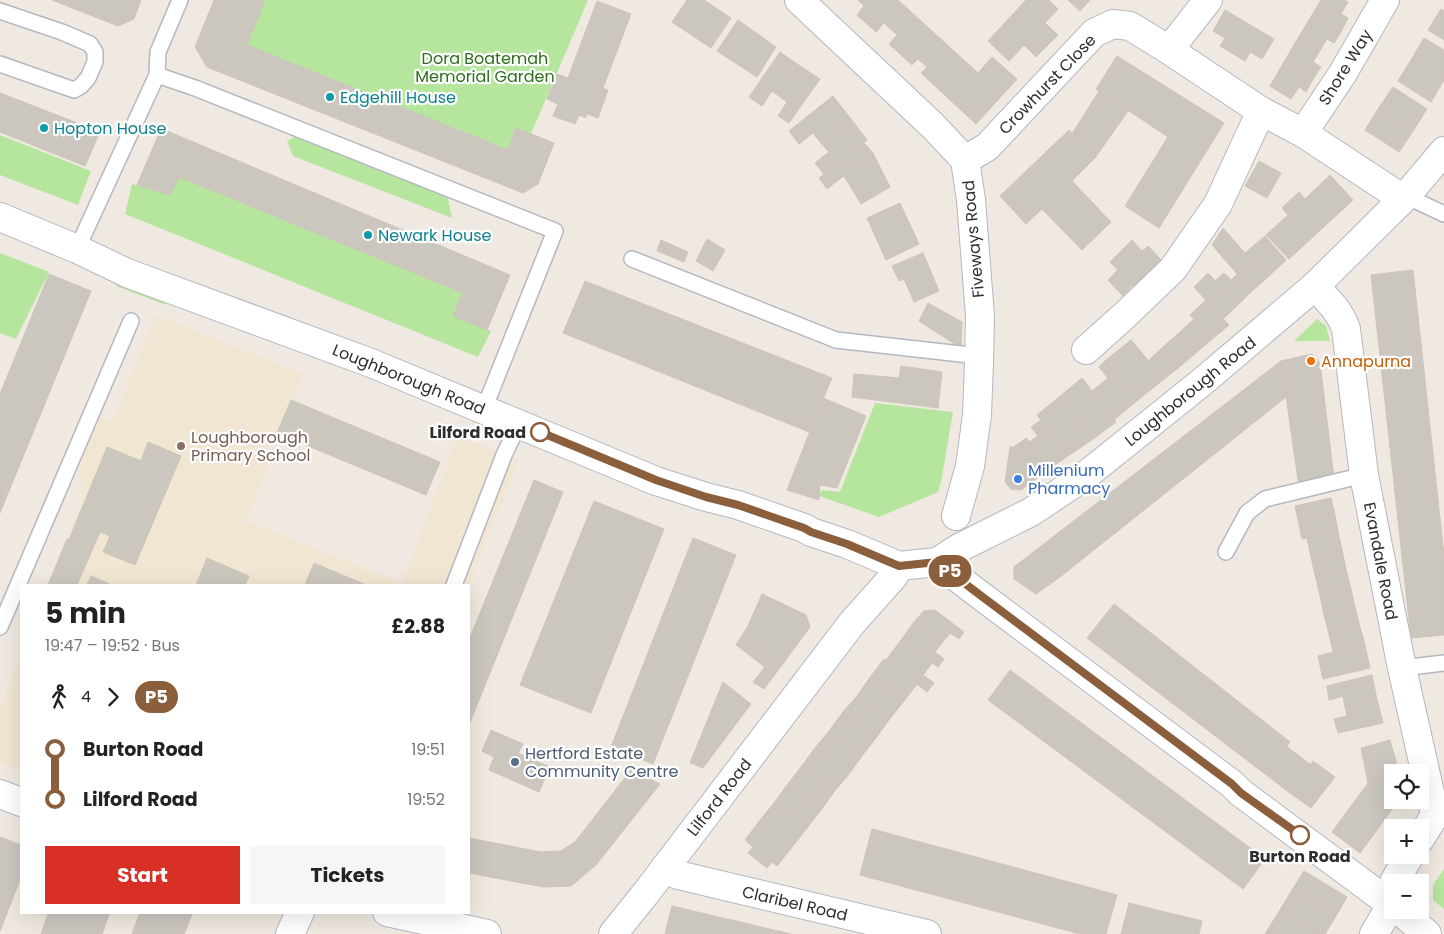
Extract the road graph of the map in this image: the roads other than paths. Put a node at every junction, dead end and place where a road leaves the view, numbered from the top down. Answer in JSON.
{"nodes":[{"id":1,"x":180,"y":0,"type":"edge"},
{"id":2,"x":799,"y":0,"type":"edge"},
{"id":3,"x":1385,"y":0,"type":"edge"},
{"id":4,"x":1207,"y":1,"type":"edge"},
{"id":5,"x":0,"y":11,"type":"edge"},
{"id":6,"x":1169,"y":50,"type":"junction"},
{"id":7,"x":0,"y":64,"type":"edge"},
{"id":8,"x":156,"y":75,"type":"junction"},
{"id":9,"x":1261,"y":111,"type":"junction"},
{"id":10,"x":1303,"y":133,"type":"junction"},
{"id":11,"x":1444,"y":151,"type":"edge"},
{"id":12,"x":964,"y":160,"type":"junction"},
{"id":13,"x":1406,"y":196,"type":"junction"},
{"id":14,"x":1444,"y":214,"type":"edge"},
{"id":15,"x":0,"y":217,"type":"edge"},
{"id":16,"x":77,"y":249,"type":"junction"},
{"id":17,"x":632,"y":259,"type":"dead end"},
{"id":18,"x":1315,"y":286,"type":"junction"},
{"id":19,"x":131,"y":321,"type":"dead end"},
{"id":20,"x":1086,"y":350,"type":"dead end"},
{"id":21,"x":979,"y":356,"type":"junction"},
{"id":22,"x":484,"y":409,"type":"junction"},
{"id":23,"x":519,"y":423,"type":"junction"},
{"id":24,"x":1364,"y":475,"type":"junction"},
{"id":25,"x":956,"y":516,"type":"dead end"},
{"id":26,"x":1226,"y":552,"type":"dead end"},
{"id":27,"x":937,"y":562,"type":"junction"},
{"id":28,"x":899,"y":566,"type":"junction"},
{"id":29,"x":454,"y":584,"type":"edge"},
{"id":30,"x":0,"y":627,"type":"edge"},
{"id":31,"x":1444,"y":663,"type":"edge"},
{"id":32,"x":1402,"y":668,"type":"junction"},
{"id":33,"x":0,"y":794,"type":"edge"},
{"id":34,"x":20,"y":802,"type":"edge"},
{"id":35,"x":1439,"y":818,"type":"edge"},
{"id":36,"x":1429,"y":829,"type":"edge"},
{"id":37,"x":665,"y":867,"type":"junction"},
{"id":38,"x":1384,"y":892,"type":"edge"},
{"id":39,"x":299,"y":914,"type":"edge"},
{"id":40,"x":396,"y":914,"type":"edge"},
{"id":41,"x":1384,"y":914,"type":"edge"},
{"id":42,"x":1412,"y":919,"type":"edge"},
{"id":43,"x":290,"y":934,"type":"edge"},
{"id":44,"x":487,"y":934,"type":"edge"},
{"id":45,"x":613,"y":934,"type":"edge"},
{"id":46,"x":927,"y":934,"type":"edge"},
{"id":47,"x":1374,"y":934,"type":"edge"},
{"id":48,"x":1427,"y":934,"type":"edge"}],
"edges":[{"from":1,"to":8,"type":"lane"},
{"from":2,"to":12,"type":"street","name":"Fiveways Road"},
{"from":3,"to":10,"type":"street","name":"Shore Way"},
{"from":4,"to":6,"type":"street"},
{"from":5,"to":7,"type":"lane"},
{"from":6,"to":9,"type":"street","name":"Crowhurst Close"},
{"from":6,"to":12,"type":"street","name":"Crowhurst Close"},
{"from":8,"to":16,"type":"lane"},
{"from":8,"to":22,"type":"lane"},
{"from":9,"to":10,"type":"street","name":"Crowhurst Close"},
{"from":9,"to":20,"type":"street"},
{"from":10,"to":13,"type":"street","name":"Crowhurst Close"},
{"from":11,"to":13,"type":"street","name":"Loughborough Road"},
{"from":12,"to":21,"type":"street","name":"Fiveways Road"},
{"from":13,"to":14,"type":"lane"},
{"from":13,"to":18,"type":"street","name":"Loughborough Road"},
{"from":15,"to":16,"type":"street","name":"Loughborough Road"},
{"from":16,"to":22,"type":"street","name":"Loughborough Road"},
{"from":17,"to":21,"type":"lane"},
{"from":18,"to":24,"type":"street","name":"Evandale Road"},
{"from":18,"to":27,"type":"street","name":"Loughborough Road"},
{"from":19,"to":30,"type":"lane"},
{"from":21,"to":25,"type":"street","name":"Fiveways Road"},
{"from":22,"to":23,"type":"street","name":"Loughborough Road"},
{"from":23,"to":28,"type":"street","name":"Loughborough Road"},
{"from":23,"to":29,"type":"lane"},
{"from":24,"to":26,"type":"lane"},
{"from":24,"to":32,"type":"street","name":"Evandale Road"},
{"from":27,"to":28,"type":"street","name":"Loughborough Road"},
{"from":27,"to":38,"type":"street"},
{"from":28,"to":37,"type":"street","name":"Lilford Road"},
{"from":31,"to":32,"type":"lane"},
{"from":32,"to":35,"type":"street","name":"Evandale Road"},
{"from":33,"to":34,"type":"street"},
{"from":35,"to":36,"type":"street","name":"Evandale Road"},
{"from":37,"to":45,"type":"street","name":"Lilford Road"},
{"from":37,"to":46,"type":"street","name":"Claribel Road"},
{"from":39,"to":43,"type":"street"},
{"from":40,"to":44,"type":"street"},
{"from":41,"to":47,"type":"street"},
{"from":42,"to":48,"type":"street"}]}
